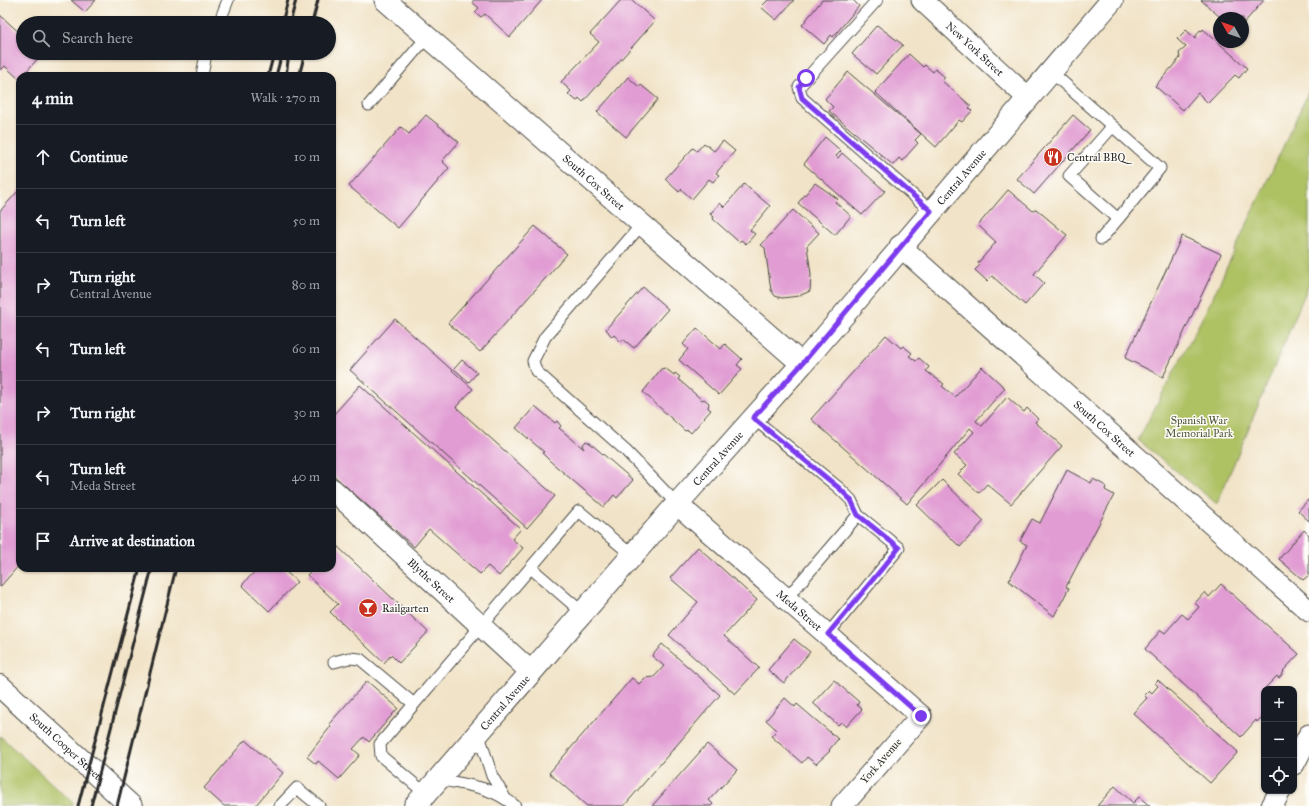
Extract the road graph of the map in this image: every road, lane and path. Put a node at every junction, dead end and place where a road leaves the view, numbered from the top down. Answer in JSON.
{"nodes":[{"id":1,"x":228,"y":0,"type":"edge"},
{"id":2,"x":877,"y":0,"type":"edge"},
{"id":3,"x":922,"y":0,"type":"edge"},
{"id":4,"x":1112,"y":0,"type":"edge"},
{"id":5,"x":396,"y":4,"type":"edge"},
{"id":6,"x":222,"y":16,"type":"edge"},
{"id":7,"x":428,"y":37,"type":"junction"},
{"id":8,"x":205,"y":60,"type":"edge"},
{"id":9,"x":1050,"y":71,"type":"junction"},
{"id":10,"x":203,"y":72,"type":"edge"},
{"id":11,"x":1028,"y":98,"type":"junction"},
{"id":12,"x":369,"y":105,"type":"dead end"},
{"id":13,"x":1112,"y":127,"type":"junction"},
{"id":14,"x":931,"y":211,"type":"junction"},
{"id":15,"x":1118,"y":219,"type":"junction"},
{"id":16,"x":642,"y":224,"type":"junction"},
{"id":17,"x":1100,"y":239,"type":"dead end"},
{"id":18,"x":900,"y":246,"type":"junction"},
{"id":19,"x":802,"y":364,"type":"junction"},
{"id":20,"x":753,"y":418,"type":"junction"},
{"id":21,"x":336,"y":493,"type":"edge"},
{"id":22,"x":677,"y":504,"type":"junction"},
{"id":23,"x":858,"y":515,"type":"junction"},
{"id":24,"x":632,"y":556,"type":"junction"},
{"id":25,"x":531,"y":568,"type":"junction"},
{"id":26,"x":786,"y":599,"type":"junction"},
{"id":27,"x":1309,"y":611,"type":"edge"},
{"id":28,"x":583,"y":613,"type":"junction"},
{"id":29,"x":481,"y":626,"type":"junction"},
{"id":30,"x":828,"y":634,"type":"junction"},
{"id":31,"x":334,"y":662,"type":"dead end"},
{"id":32,"x":531,"y":672,"type":"junction"},
{"id":33,"x":0,"y":686,"type":"edge"},
{"id":34,"x":414,"y":704,"type":"junction"},
{"id":35,"x":921,"y":716,"type":"joint"},
{"id":36,"x":478,"y":732,"type":"junction"},
{"id":37,"x":1309,"y":735,"type":"edge"},
{"id":38,"x":1297,"y":758,"type":"edge"},
{"id":39,"x":1278,"y":794,"type":"edge"},
{"id":40,"x":504,"y":796,"type":"junction"},
{"id":41,"x":422,"y":798,"type":"edge"},
{"id":42,"x":131,"y":806,"type":"edge"},
{"id":43,"x":280,"y":806,"type":"edge"},
{"id":44,"x":319,"y":806,"type":"edge"},
{"id":45,"x":515,"y":806,"type":"edge"},
{"id":46,"x":842,"y":806,"type":"edge"},
{"id":47,"x":1272,"y":806,"type":"edge"}],
"edges":[{"from":1,"to":6,"type":"lane"},
{"from":2,"to":14,"type":"lane"},
{"from":3,"to":11,"type":"street","name":"New York Street"},
{"from":4,"to":9,"type":"main road","name":"Central Avenue"},
{"from":5,"to":7,"type":"street","name":"South Cox Street"},
{"from":7,"to":12,"type":"lane"},
{"from":7,"to":16,"type":"street","name":"South Cox Street"},
{"from":8,"to":10,"type":"lane"},
{"from":9,"to":11,"type":"main road","name":"Central Avenue"},
{"from":9,"to":13,"type":"lane"},
{"from":11,"to":14,"type":"main road","name":"Central Avenue"},
{"from":13,"to":15,"type":"lane"},
{"from":13,"to":15,"type":"lane"},
{"from":14,"to":18,"type":"main road","name":"Central Avenue"},
{"from":15,"to":17,"type":"lane"},
{"from":16,"to":19,"type":"street","name":"South Cox Street"},
{"from":16,"to":22,"type":"lane"},
{"from":18,"to":19,"type":"main road","name":"Central Avenue"},
{"from":18,"to":27,"type":"street","name":"South Cox Street"},
{"from":19,"to":20,"type":"main road","name":"Central Avenue"},
{"from":20,"to":22,"type":"main road","name":"Central Avenue"},
{"from":20,"to":23,"type":"lane"},
{"from":21,"to":29,"type":"street","name":"Blythe Street"},
{"from":22,"to":24,"type":"main road","name":"Central Avenue"},
{"from":22,"to":26,"type":"street","name":"Meda Street"},
{"from":23,"to":26,"type":"lane"},
{"from":23,"to":30,"type":"lane"},
{"from":24,"to":25,"type":"lane"},
{"from":24,"to":28,"type":"main road","name":"Central Avenue"},
{"from":25,"to":28,"type":"lane"},
{"from":25,"to":29,"type":"lane"},
{"from":26,"to":30,"type":"street","name":"Meda Street"},
{"from":28,"to":32,"type":"main road","name":"Central Avenue"},
{"from":29,"to":32,"type":"street","name":"Blythe Street"},
{"from":29,"to":34,"type":"lane"},
{"from":30,"to":35,"type":"street","name":"Meda Street"},
{"from":31,"to":34,"type":"lane"},
{"from":32,"to":36,"type":"main road","name":"Central Avenue"},
{"from":33,"to":42,"type":"main road","name":"South Cooper Street"},
{"from":34,"to":41,"type":"lane"},
{"from":35,"to":46,"type":"street","name":"York Avenue"},
{"from":36,"to":40,"type":"lane"},
{"from":36,"to":41,"type":"main road","name":"Central Avenue"},
{"from":37,"to":38,"type":"street"},
{"from":39,"to":47,"type":"street"},
{"from":40,"to":41,"type":"lane"},
{"from":40,"to":45,"type":"lane"},
{"from":43,"to":44,"type":"lane"}]}
